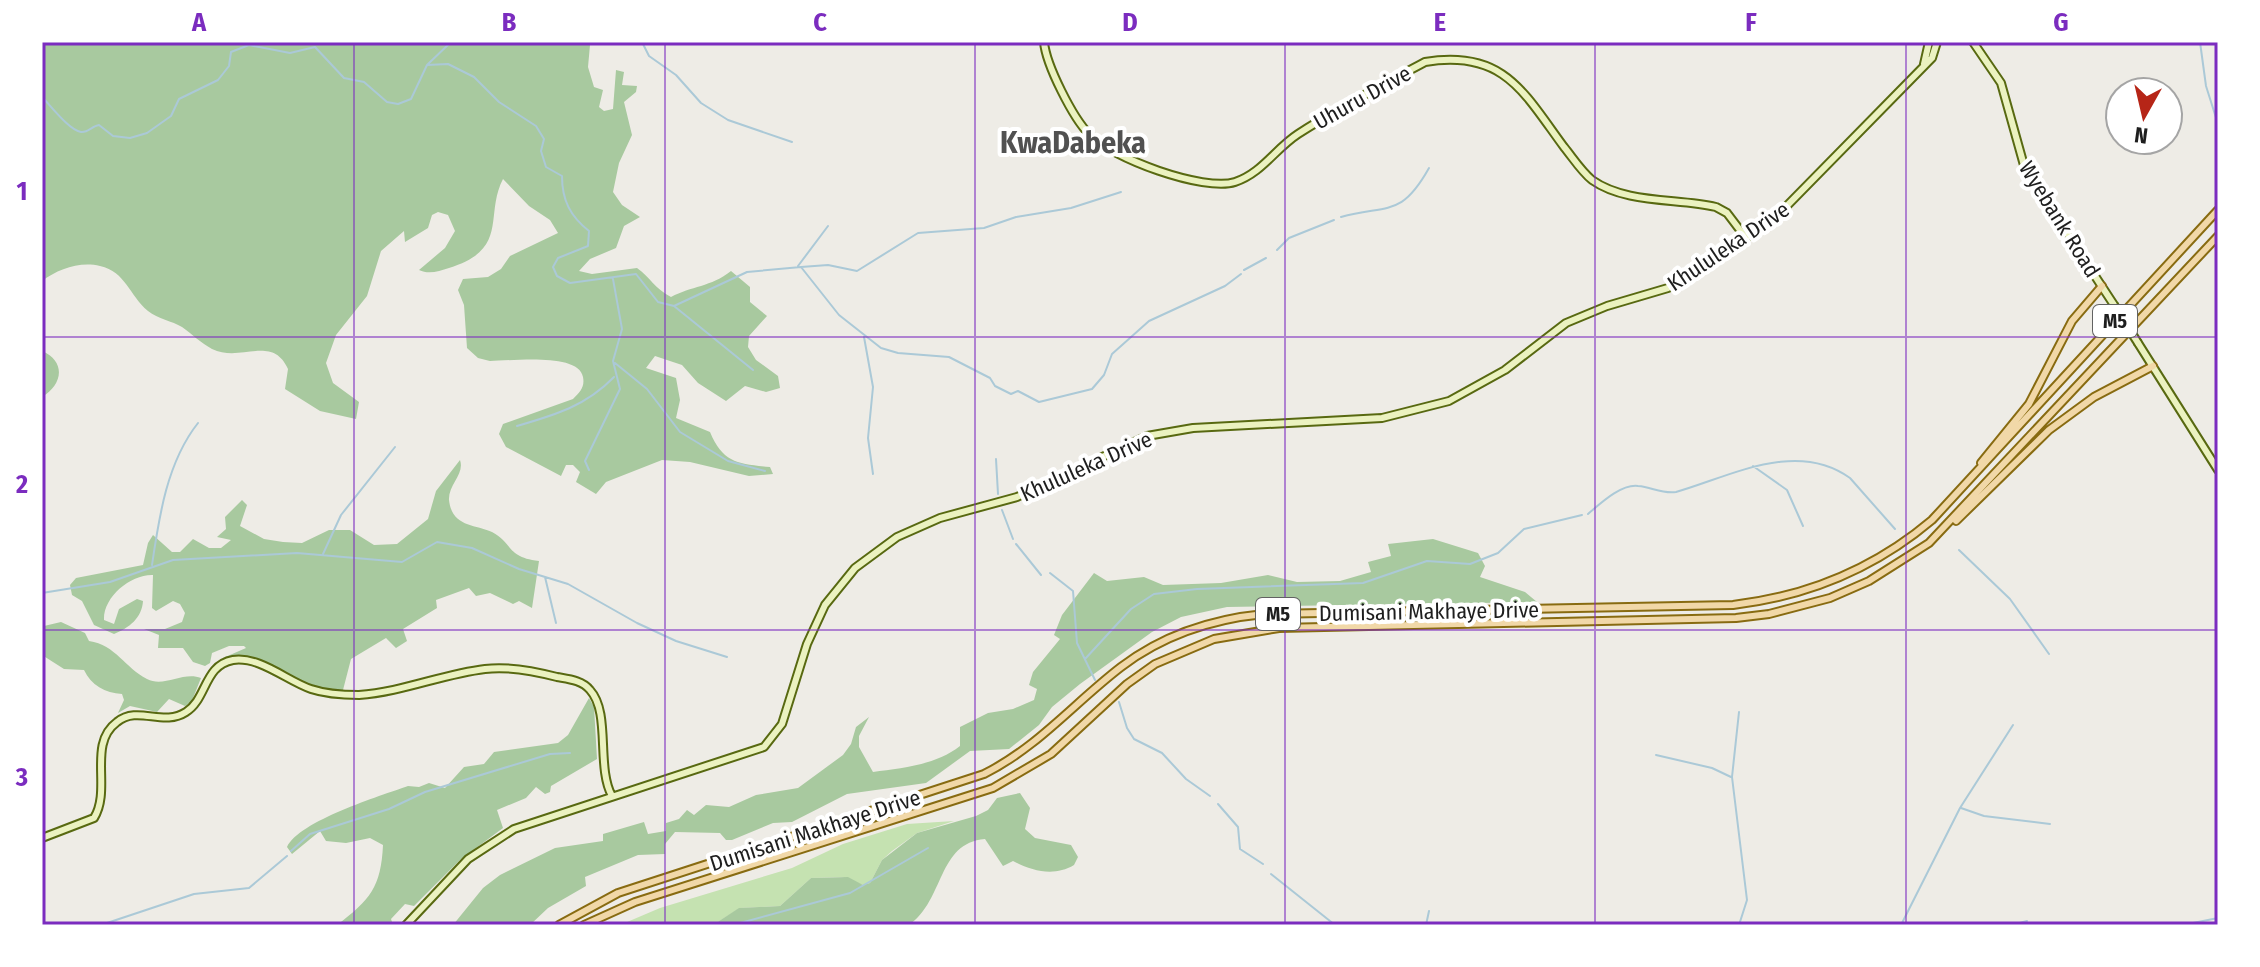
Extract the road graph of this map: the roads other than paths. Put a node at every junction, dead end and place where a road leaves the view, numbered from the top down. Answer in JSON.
{"nodes":[{"id":1,"x":1044,"y":42,"type":"edge"},
{"id":2,"x":1929,"y":42,"type":"edge"},
{"id":3,"x":1937,"y":42,"type":"edge"},
{"id":4,"x":1973,"y":42,"type":"edge"},
{"id":5,"x":1924,"y":64,"type":"junction"},
{"id":6,"x":2218,"y":210,"type":"edge"},
{"id":7,"x":2218,"y":236,"type":"edge"},
{"id":8,"x":1746,"y":238,"type":"junction"},
{"id":9,"x":2102,"y":286,"type":"junction"},
{"id":10,"x":2153,"y":366,"type":"junction"},
{"id":11,"x":2218,"y":470,"type":"edge"},
{"id":12,"x":1955,"y":498,"type":"junction"},
{"id":13,"x":1940,"y":534,"type":"junction"},
{"id":14,"x":612,"y":796,"type":"junction"},
{"id":15,"x":42,"y":838,"type":"edge"},
{"id":16,"x":406,"y":925,"type":"edge"},
{"id":17,"x":559,"y":925,"type":"edge"},
{"id":18,"x":584,"y":925,"type":"edge"}],
"edges":[{"from":1,"to":8,"type":"street","name":"Uhuru Drive"},
{"from":2,"to":5,"type":"street"},
{"from":3,"to":5,"type":"street","name":"Khululeka Drive"},
{"from":4,"to":9,"type":"street","name":"Wyebank Road"},
{"from":5,"to":8,"type":"street","name":"Khululeka Drive"},
{"from":6,"to":12,"type":"main road","name":"Dumisani Makhaye Drive","number":"M5"},
{"from":7,"to":13,"type":"main road","name":"Dumisani Makhaye Drive","number":"M5"},
{"from":8,"to":14,"type":"street","name":"Khululeka Drive"},
{"from":9,"to":10,"type":"street","name":"Wyebank Road","bridge":true},
{"from":9,"to":12,"type":"main road"},
{"from":10,"to":11,"type":"street","name":"Wyebank Road"},
{"from":10,"to":13,"type":"main road"},
{"from":12,"to":17,"type":"main road","name":"Dumisani Makhaye Drive","number":"M5"},
{"from":13,"to":18,"type":"main road","name":"Dumisani Makhaye Drive","number":"M5"},
{"from":14,"to":15,"type":"street"},
{"from":14,"to":16,"type":"street","name":"Khululeka Drive"}]}
